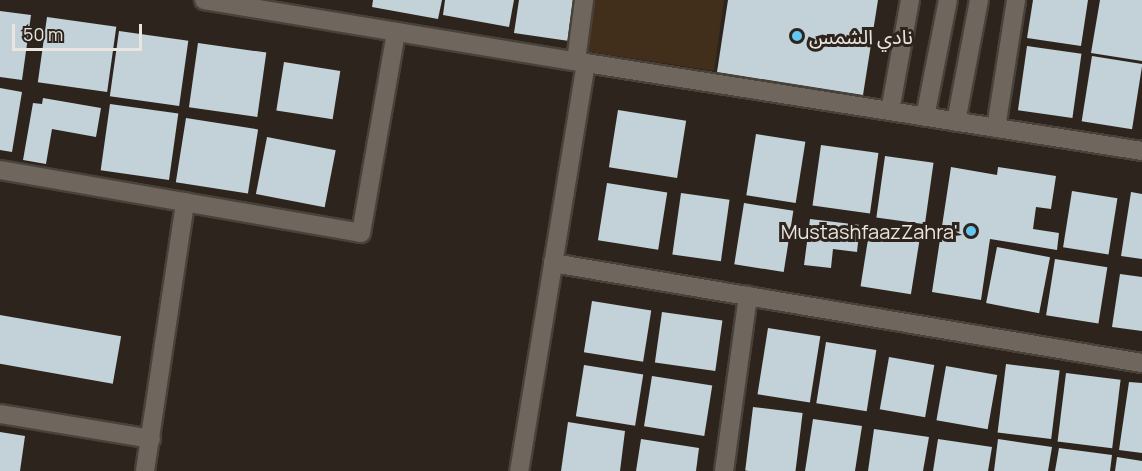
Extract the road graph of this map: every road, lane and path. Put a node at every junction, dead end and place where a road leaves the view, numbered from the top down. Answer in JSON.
{"nodes":[{"id":1,"x":204,"y":0,"type":"edge"},
{"id":2,"x":584,"y":0,"type":"edge"},
{"id":3,"x":910,"y":0,"type":"edge"},
{"id":4,"x":948,"y":0,"type":"edge"},
{"id":5,"x":979,"y":0,"type":"edge"},
{"id":6,"x":1016,"y":0,"type":"edge"},
{"id":7,"x":396,"y":32,"type":"junction"},
{"id":8,"x":581,"y":62,"type":"junction"},
{"id":9,"x":890,"y":111,"type":"junction"},
{"id":10,"x":926,"y":117,"type":"junction"},
{"id":11,"x":956,"y":122,"type":"junction"},
{"id":12,"x":996,"y":128,"type":"junction"},
{"id":13,"x":1142,"y":151,"type":"edge"},
{"id":14,"x":0,"y":170,"type":"edge"},
{"id":15,"x":185,"y":202,"type":"junction"},
{"id":16,"x":553,"y":263,"type":"junction"},
{"id":17,"x":748,"y":296,"type":"junction"},
{"id":18,"x":1142,"y":363,"type":"edge"},
{"id":19,"x":0,"y":414,"type":"edge"},
{"id":20,"x":151,"y":439,"type":"junction"},
{"id":21,"x":146,"y":471,"type":"edge"},
{"id":22,"x":519,"y":471,"type":"edge"},
{"id":23,"x":724,"y":471,"type":"edge"}],
"edges":[{"from":1,"to":7,"type":"lane"},
{"from":2,"to":8,"type":"lane"},
{"from":3,"to":9,"type":"lane"},
{"from":4,"to":10,"type":"lane"},
{"from":5,"to":11,"type":"lane"},
{"from":6,"to":12,"type":"lane"},
{"from":7,"to":8,"type":"lane"},
{"from":7,"to":15,"type":"lane"},
{"from":8,"to":9,"type":"lane"},
{"from":8,"to":16,"type":"lane"},
{"from":9,"to":10,"type":"lane"},
{"from":10,"to":11,"type":"lane"},
{"from":11,"to":12,"type":"lane"},
{"from":12,"to":13,"type":"lane"},
{"from":14,"to":15,"type":"lane"},
{"from":15,"to":20,"type":"lane"},
{"from":16,"to":17,"type":"lane"},
{"from":16,"to":22,"type":"lane"},
{"from":17,"to":18,"type":"lane"},
{"from":17,"to":23,"type":"lane"},
{"from":19,"to":20,"type":"lane"},
{"from":20,"to":21,"type":"lane"}]}
